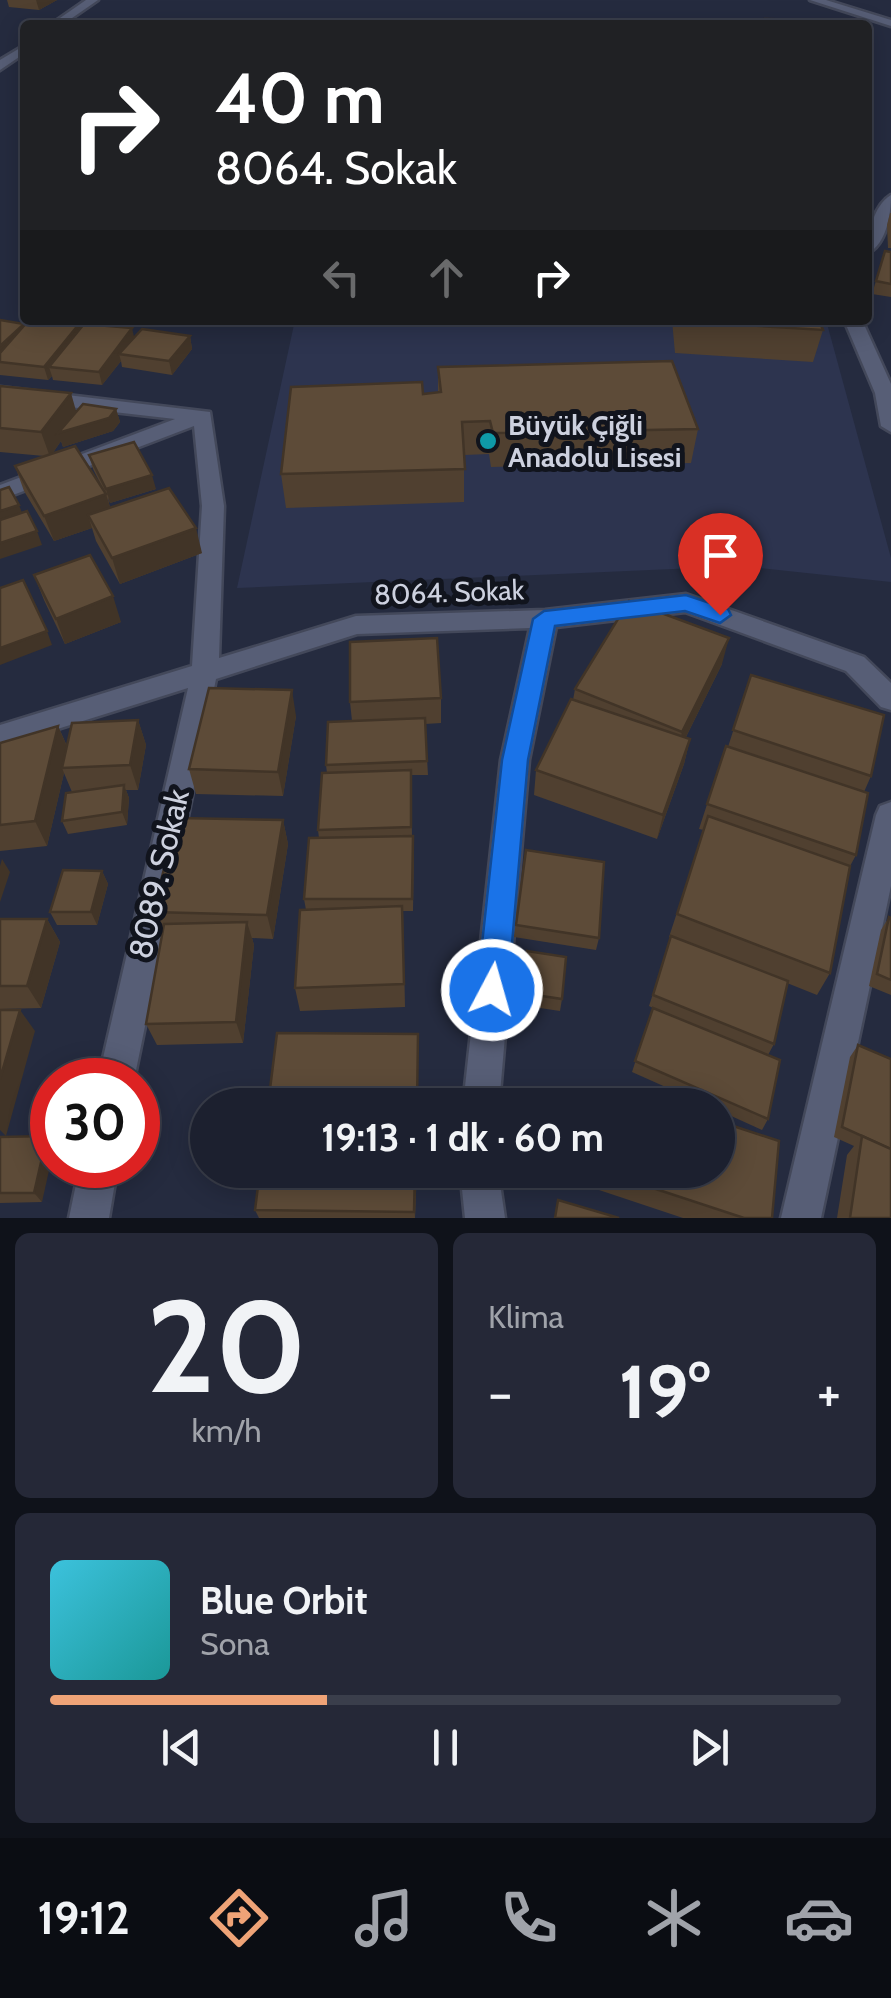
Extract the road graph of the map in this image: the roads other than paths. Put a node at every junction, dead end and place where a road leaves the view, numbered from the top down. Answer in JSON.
{"nodes":[{"id":1,"x":93,"y":0,"type":"edge"},
{"id":2,"x":815,"y":0,"type":"edge"},
{"id":3,"x":63,"y":20,"type":"edge"},
{"id":4,"x":891,"y":22,"type":"edge"},
{"id":5,"x":891,"y":200,"type":"edge"},
{"id":6,"x":872,"y":228,"type":"edge"},
{"id":7,"x":855,"y":325,"type":"edge"},
{"id":8,"x":0,"y":393,"type":"edge"},
{"id":9,"x":888,"y":393,"type":"edge"},
{"id":10,"x":202,"y":416,"type":"junction"},
{"id":11,"x":891,"y":426,"type":"edge"},
{"id":12,"x":0,"y":493,"type":"edge"},
{"id":13,"x":544,"y":619,"type":"junction"},
{"id":14,"x":205,"y":670,"type":"junction"},
{"id":15,"x":891,"y":700,"type":"edge"},
{"id":16,"x":0,"y":736,"type":"edge"},
{"id":17,"x":891,"y":815,"type":"edge"},
{"id":18,"x":121,"y":1058,"type":"edge"},
{"id":19,"x":483,"y":1088,"type":"edge"},
{"id":20,"x":95,"y":1188,"type":"edge"},
{"id":21,"x":481,"y":1188,"type":"edge"},
{"id":22,"x":89,"y":1218,"type":"edge"},
{"id":23,"x":485,"y":1218,"type":"edge"},
{"id":24,"x":801,"y":1218,"type":"edge"}],
"edges":[{"from":1,"to":3,"type":"street"},
{"from":2,"to":4,"type":"street"},
{"from":5,"to":6,"type":"street"},
{"from":7,"to":9,"type":"street"},
{"from":8,"to":10,"type":"street"},
{"from":9,"to":11,"type":"street"},
{"from":10,"to":12,"type":"street"},
{"from":10,"to":14,"type":"street","name":"8089. Sokak"},
{"from":13,"to":14,"type":"street","name":"8064. Sokak"},
{"from":13,"to":15,"type":"street","name":"8064. Sokak"},
{"from":13,"to":19,"type":"street"},
{"from":14,"to":16,"type":"street","name":"8064. Sokak"},
{"from":14,"to":18,"type":"street","name":"8089. Sokak"},
{"from":17,"to":24,"type":"street"},
{"from":20,"to":22,"type":"street"},
{"from":21,"to":23,"type":"street"}]}
